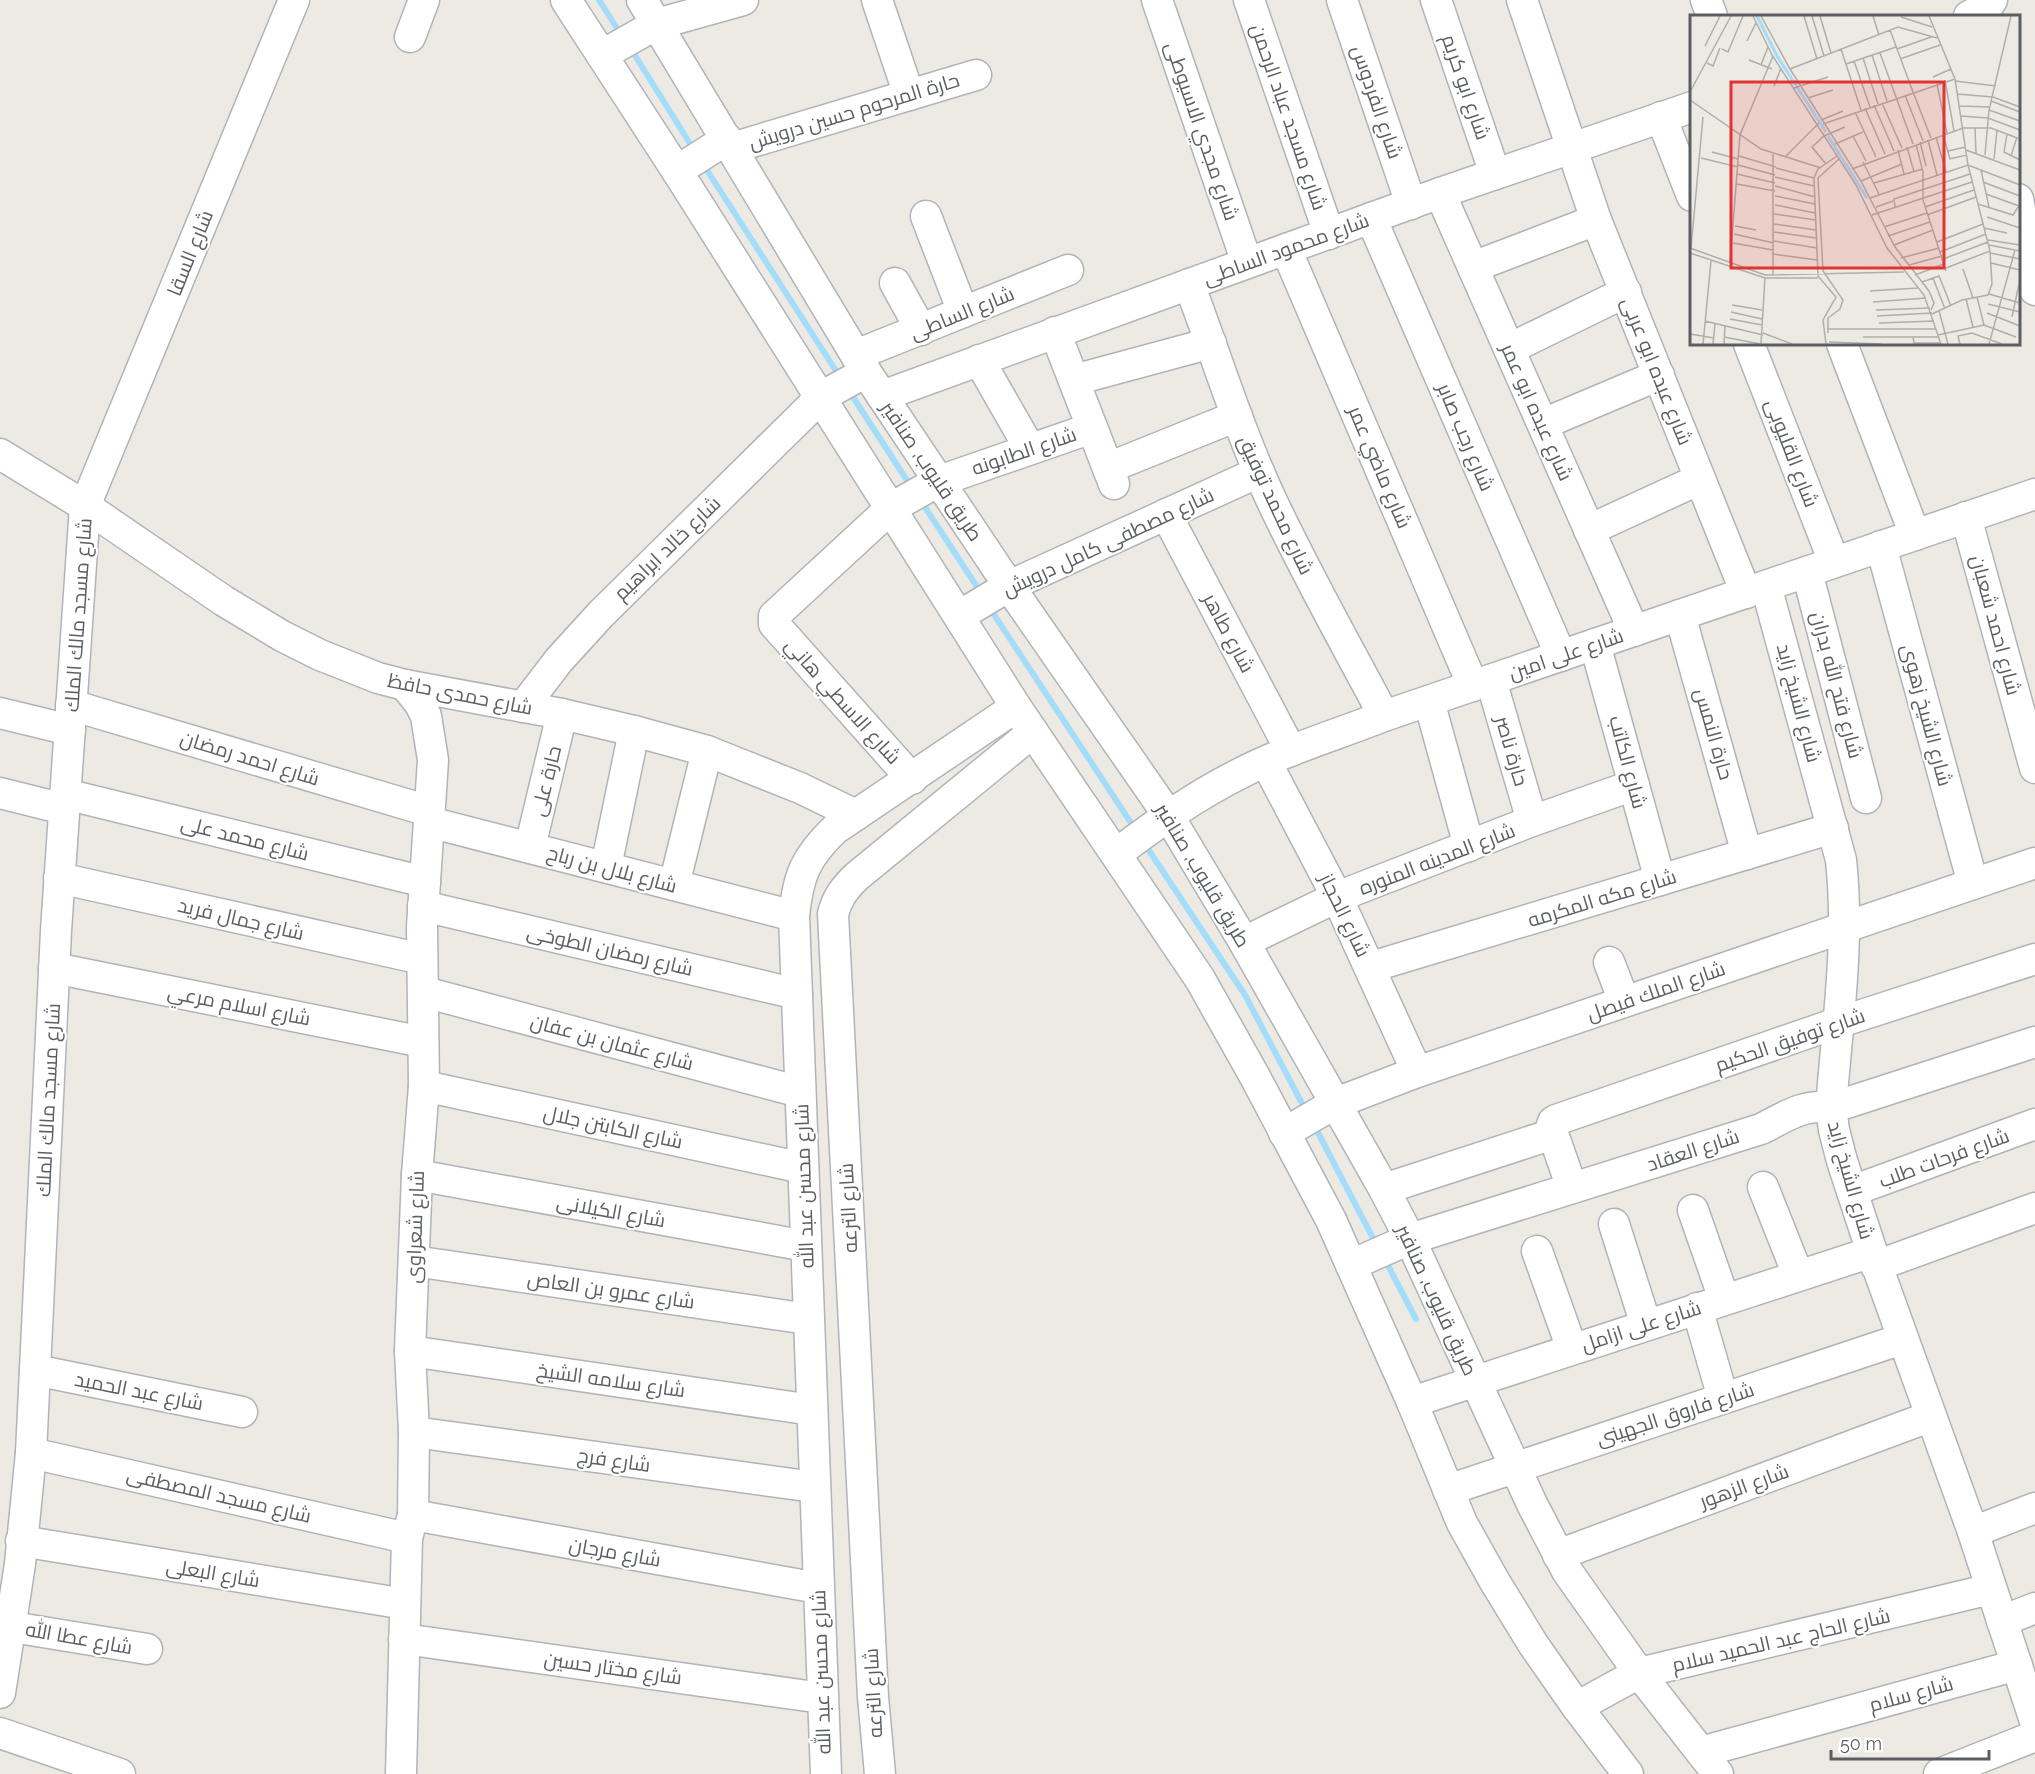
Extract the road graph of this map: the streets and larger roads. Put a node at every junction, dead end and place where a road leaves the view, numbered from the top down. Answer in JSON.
{"nodes":[{"id":1,"x":294,"y":0,"type":"edge"},
{"id":2,"x":424,"y":0,"type":"edge"},
{"id":3,"x":566,"y":0,"type":"edge"},
{"id":4,"x":743,"y":0,"type":"edge"},
{"id":5,"x":877,"y":0,"type":"edge"},
{"id":6,"x":1157,"y":0,"type":"edge"},
{"id":7,"x":1249,"y":0,"type":"edge"},
{"id":8,"x":1342,"y":0,"type":"edge"},
{"id":9,"x":1436,"y":0,"type":"edge"},
{"id":10,"x":1522,"y":0,"type":"edge"},
{"id":11,"x":1706,"y":0,"type":"edge"},
{"id":12,"x":1992,"y":0,"type":"edge"},
{"id":13,"x":650,"y":12,"type":"edge"},
{"id":14,"x":1712,"y":15,"type":"edge"},
{"id":15,"x":1971,"y":15,"type":"edge"},
{"id":16,"x":410,"y":37,"type":"dead end"},
{"id":17,"x":602,"y":55,"type":"junction"},
{"id":18,"x":976,"y":75,"type":"dead end"},
{"id":19,"x":909,"y":95,"type":"junction"},
{"id":20,"x":1690,"y":108,"type":"edge"},
{"id":21,"x":1661,"y":117,"type":"junction"},
{"id":22,"x":729,"y":143,"type":"junction"},
{"id":23,"x":1572,"y":147,"type":"junction"},
{"id":24,"x":677,"y":171,"type":"junction"},
{"id":25,"x":1495,"y":174,"type":"junction"},
{"id":26,"x":1690,"y":191,"type":"edge"},
{"id":27,"x":1440,"y":193,"type":"junction"},
{"id":28,"x":1411,"y":204,"type":"junction"},
{"id":29,"x":2020,"y":205,"type":"edge"},
{"id":30,"x":926,"y":216,"type":"dead end"},
{"id":31,"x":1371,"y":218,"type":"junction"},
{"id":32,"x":1596,"y":220,"type":"junction"},
{"id":33,"x":1329,"y":234,"type":"junction"},
{"id":34,"x":1286,"y":249,"type":"junction"},
{"id":35,"x":1247,"y":263,"type":"junction"},
{"id":36,"x":1473,"y":267,"type":"junction"},
{"id":37,"x":1068,"y":270,"type":"dead end"},
{"id":38,"x":895,"y":283,"type":"dead end"},
{"id":39,"x":1190,"y":284,"type":"junction"},
{"id":40,"x":2035,"y":291,"type":"edge"},
{"id":41,"x":1626,"y":292,"type":"junction"},
{"id":42,"x":963,"y":312,"type":"junction"},
{"id":43,"x":921,"y":330,"type":"junction"},
{"id":44,"x":1055,"y":332,"type":"junction"},
{"id":45,"x":1211,"y":343,"type":"junction"},
{"id":46,"x":1749,"y":345,"type":"edge"},
{"id":47,"x":1842,"y":345,"type":"edge"},
{"id":48,"x":1509,"y":350,"type":"junction"},
{"id":49,"x":979,"y":360,"type":"junction"},
{"id":50,"x":861,"y":364,"type":"junction"},
{"id":51,"x":1659,"y":375,"type":"junction"},
{"id":52,"x":1074,"y":380,"type":"junction"},
{"id":53,"x":882,"y":396,"type":"junction"},
{"id":54,"x":821,"y":398,"type":"junction"},
{"id":55,"x":1237,"y":416,"type":"junction"},
{"id":56,"x":1543,"y":424,"type":"junction"},
{"id":57,"x":1092,"y":428,"type":"junction"},
{"id":58,"x":1030,"y":449,"type":"junction"},
{"id":59,"x":0,"y":454,"type":"edge"},
{"id":60,"x":1259,"y":472,"type":"junction"},
{"id":61,"x":1700,"y":479,"type":"junction"},
{"id":62,"x":939,"y":481,"type":"junction"},
{"id":63,"x":2034,"y":500,"type":"edge"},
{"id":64,"x":85,"y":506,"type":"junction"},
{"id":65,"x":891,"y":508,"type":"junction"},
{"id":66,"x":1166,"y":514,"type":"junction"},
{"id":67,"x":1966,"y":517,"type":"junction"},
{"id":68,"x":1589,"y":530,"type":"junction"},
{"id":69,"x":1915,"y":535,"type":"junction"},
{"id":70,"x":1881,"y":546,"type":"junction"},
{"id":71,"x":1821,"y":567,"type":"junction"},
{"id":72,"x":1009,"y":586,"type":"junction"},
{"id":73,"x":1756,"y":589,"type":"junction"},
{"id":74,"x":1680,"y":615,"type":"junction"},
{"id":75,"x":959,"y":616,"type":"junction"},
{"id":76,"x":774,"y":624,"type":"joint"},
{"id":77,"x":1634,"y":631,"type":"junction"},
{"id":78,"x":1595,"y":644,"type":"junction"},
{"id":79,"x":1561,"y":656,"type":"junction"},
{"id":80,"x":1482,"y":683,"type":"junction"},
{"id":81,"x":405,"y":686,"type":"junction"},
{"id":82,"x":1429,"y":701,"type":"junction"},
{"id":83,"x":523,"y":707,"type":"junction"},
{"id":84,"x":1016,"y":707,"type":"junction"},
{"id":85,"x":0,"y":713,"type":"edge"},
{"id":86,"x":562,"y":714,"type":"junction"},
{"id":87,"x":1384,"y":716,"type":"junction"},
{"id":88,"x":71,"y":717,"type":"junction"},
{"id":89,"x":634,"y":731,"type":"junction"},
{"id":90,"x":1033,"y":732,"type":"junction"},
{"id":91,"x":707,"y":751,"type":"junction"},
{"id":92,"x":1279,"y":757,"type":"junction"},
{"id":93,"x":2035,"y":768,"type":"edge"},
{"id":94,"x":912,"y":779,"type":"junction"},
{"id":95,"x":1634,"y":785,"type":"junction"},
{"id":96,"x":0,"y":793,"type":"edge"},
{"id":97,"x":1866,"y":798,"type":"dead end"},
{"id":98,"x":65,"y":801,"type":"junction"},
{"id":99,"x":856,"y":815,"type":"junction"},
{"id":100,"x":1168,"y":815,"type":"junction"},
{"id":101,"x":429,"y":817,"type":"junction"},
{"id":102,"x":1533,"y":821,"type":"junction"},
{"id":103,"x":1833,"y":828,"type":"junction"},
{"id":104,"x":1469,"y":846,"type":"junction"},
{"id":105,"x":530,"y":847,"type":"junction"},
{"id":106,"x":1116,"y":854,"type":"junction"},
{"id":107,"x":1747,"y":854,"type":"junction"},
{"id":108,"x":2035,"y":863,"type":"edge"},
{"id":109,"x":606,"y":867,"type":"junction"},
{"id":110,"x":59,"y":878,"type":"junction"},
{"id":111,"x":1660,"y":880,"type":"junction"},
{"id":112,"x":1973,"y":884,"type":"junction"},
{"id":113,"x":674,"y":885,"type":"junction"},
{"id":114,"x":424,"y":894,"type":"junction"},
{"id":115,"x":1337,"y":897,"type":"junction"},
{"id":116,"x":794,"y":916,"type":"junction"},
{"id":117,"x":1845,"y":926,"type":"junction"},
{"id":118,"x":1244,"y":942,"type":"junction"},
{"id":119,"x":2035,"y":958,"type":"edge"},
{"id":120,"x":422,"y":959,"type":"junction"},
{"id":121,"x":1609,"y":962,"type":"dead end"},
{"id":122,"x":1371,"y":967,"type":"junction"},
{"id":123,"x":54,"y":968,"type":"junction"},
{"id":124,"x":424,"y":992,"type":"junction"},
{"id":125,"x":797,"y":994,"type":"junction"},
{"id":126,"x":1624,"y":1002,"type":"junction"},
{"id":127,"x":1838,"y":1023,"type":"junction"},
{"id":128,"x":423,"y":1042,"type":"junction"},
{"id":129,"x":2035,"y":1042,"type":"edge"},
{"id":130,"x":1417,"y":1072,"type":"junction"},
{"id":131,"x":424,"y":1086,"type":"junction"},
{"id":132,"x":801,"y":1092,"type":"junction"},
{"id":133,"x":1336,"y":1103,"type":"junction"},
{"id":134,"x":1831,"y":1108,"type":"junction"},
{"id":135,"x":2035,"y":1124,"type":"edge"},
{"id":136,"x":1552,"y":1131,"type":"junction"},
{"id":137,"x":1284,"y":1133,"type":"junction"},
{"id":138,"x":803,"y":1168,"type":"junction"},
{"id":139,"x":417,"y":1175,"type":"junction"},
{"id":140,"x":1763,"y":1187,"type":"dead end"},
{"id":141,"x":1572,"y":1188,"type":"junction"},
{"id":142,"x":1384,"y":1189,"type":"junction"},
{"id":143,"x":1852,"y":1191,"type":"junction"},
{"id":144,"x":2035,"y":1208,"type":"edge"},
{"id":145,"x":1693,"y":1210,"type":"dead end"},
{"id":146,"x":1614,"y":1224,"type":"dead end"},
{"id":147,"x":1410,"y":1239,"type":"junction"},
{"id":148,"x":806,"y":1246,"type":"junction"},
{"id":149,"x":1537,"y":1251,"type":"dead end"},
{"id":150,"x":1874,"y":1259,"type":"junction"},
{"id":151,"x":414,"y":1261,"type":"junction"},
{"id":152,"x":1351,"y":1265,"type":"junction"},
{"id":153,"x":1798,"y":1275,"type":"junction"},
{"id":154,"x":1711,"y":1304,"type":"junction"},
{"id":155,"x":808,"y":1319,"type":"junction"},
{"id":156,"x":1646,"y":1324,"type":"junction"},
{"id":157,"x":1902,"y":1339,"type":"junction"},
{"id":158,"x":1572,"y":1349,"type":"junction"},
{"id":159,"x":410,"y":1351,"type":"junction"},
{"id":160,"x":35,"y":1370,"type":"junction"},
{"id":161,"x":1475,"y":1380,"type":"junction"},
{"id":162,"x":1723,"y":1398,"type":"junction"},
{"id":163,"x":1412,"y":1402,"type":"junction"},
{"id":164,"x":812,"y":1410,"type":"junction"},
{"id":165,"x":242,"y":1412,"type":"dead end"},
{"id":166,"x":1929,"y":1417,"type":"junction"},
{"id":167,"x":414,"y":1432,"type":"junction"},
{"id":168,"x":31,"y":1453,"type":"junction"},
{"id":169,"x":1515,"y":1467,"type":"junction"},
{"id":170,"x":814,"y":1487,"type":"junction"},
{"id":171,"x":1449,"y":1490,"type":"junction"},
{"id":172,"x":2035,"y":1508,"type":"edge"},
{"id":173,"x":410,"y":1527,"type":"junction"},
{"id":174,"x":1973,"y":1532,"type":"junction"},
{"id":175,"x":21,"y":1541,"type":"junction"},
{"id":176,"x":1558,"y":1555,"type":"junction"},
{"id":177,"x":818,"y":1588,"type":"junction"},
{"id":178,"x":1992,"y":1589,"type":"junction"},
{"id":179,"x":405,"y":1604,"type":"junction"},
{"id":180,"x":2035,"y":1608,"type":"edge"},
{"id":181,"x":2002,"y":1621,"type":"junction"},
{"id":182,"x":12,"y":1627,"type":"junction"},
{"id":183,"x":405,"y":1639,"type":"junction"},
{"id":184,"x":147,"y":1649,"type":"dead end"},
{"id":185,"x":1639,"y":1674,"type":"junction"},
{"id":186,"x":2026,"y":1681,"type":"edge"},
{"id":187,"x":0,"y":1693,"type":"edge"},
{"id":188,"x":822,"y":1698,"type":"junction"},
{"id":189,"x":1577,"y":1707,"type":"junction"},
{"id":190,"x":2035,"y":1721,"type":"edge"},
{"id":191,"x":0,"y":1733,"type":"edge"},
{"id":192,"x":2035,"y":1736,"type":"edge"},
{"id":193,"x":1710,"y":1763,"type":"edge"},
{"id":194,"x":120,"y":1774,"type":"edge"},
{"id":195,"x":401,"y":1774,"type":"edge"},
{"id":196,"x":826,"y":1774,"type":"edge"},
{"id":197,"x":880,"y":1774,"type":"edge"},
{"id":198,"x":1628,"y":1774,"type":"edge"},
{"id":199,"x":1939,"y":1774,"type":"edge"}],
"edges":[{"from":1,"to":64,"type":"street","name":"شارع السقا"},
{"from":2,"to":16,"type":"street"},
{"from":3,"to":17,"type":"street"},
{"from":4,"to":13,"type":"street"},
{"from":5,"to":19,"type":"street"},
{"from":6,"to":35,"type":"street","name":"شارع مجدي الاسيوطى"},
{"from":7,"to":33,"type":"street","name":"شارع مسجد عباد الرحمن"},
{"from":8,"to":28,"type":"street","name":"شارع الفردوس"},
{"from":9,"to":25,"type":"street","name":"شارع ابو كريم"},
{"from":10,"to":23,"type":"street","name":"شارع عبده ابو عربى"},
{"from":11,"to":14,"type":"street"},
{"from":12,"to":15,"type":"street"},
{"from":13,"to":17,"type":"street"},
{"from":13,"to":22,"type":"street","name":"طريق قليوب, صنافير"},
{"from":17,"to":24,"type":"street"},
{"from":18,"to":19,"type":"street","name":"حارة المرحوم حسين درويش"},
{"from":19,"to":22,"type":"street","name":"حارة المرحوم حسين درويش"},
{"from":20,"to":21,"type":"street","name":"شارع محمود الساطى"},
{"from":21,"to":23,"type":"street","name":"شارع محمود الساطى"},
{"from":21,"to":26,"type":"street"},
{"from":22,"to":24,"type":"street","name":"حارة المرحوم حسين درويش"},
{"from":22,"to":50,"type":"street","name":"طريق قليوب, صنافير"},
{"from":23,"to":25,"type":"street","name":"شارع محمود الساطى"},
{"from":23,"to":32,"type":"street","name":"شارع عبده ابو عربى"},
{"from":24,"to":54,"type":"street"},
{"from":25,"to":27,"type":"street","name":"شارع محمود الساطى"},
{"from":27,"to":28,"type":"street","name":"شارع محمود الساطى"},
{"from":27,"to":36,"type":"street","name":"شارع عبده ابو عمر"},
{"from":28,"to":31,"type":"street","name":"شارع محمود الساطى"},
{"from":29,"to":40,"type":"street"},
{"from":30,"to":42,"type":"street"},
{"from":31,"to":33,"type":"street","name":"شارع محمود الساطى"},
{"from":31,"to":79,"type":"street","name":"شارع رجب صابر"},
{"from":32,"to":36,"type":"street"},
{"from":32,"to":41,"type":"street","name":"شارع عبده ابو عربى"},
{"from":33,"to":34,"type":"street","name":"شارع محمود الساطى"},
{"from":34,"to":35,"type":"street","name":"شارع محمود الساطى"},
{"from":34,"to":80,"type":"street","name":"شارع ماضي عمر"},
{"from":35,"to":39,"type":"street","name":"شارع محمود الساطى"},
{"from":36,"to":48,"type":"street","name":"شارع عبده ابو عمر"},
{"from":37,"to":42,"type":"street","name":"شارع الساطى"},
{"from":38,"to":43,"type":"street"},
{"from":39,"to":44,"type":"street","name":"شارع محمود الساطى"},
{"from":39,"to":45,"type":"street","name":"شارع محمد توفيق"},
{"from":41,"to":48,"type":"street"},
{"from":41,"to":51,"type":"street","name":"شارع عبده ابو عربى"},
{"from":42,"to":43,"type":"street","name":"شارع الساطى"},
{"from":43,"to":50,"type":"street","name":"شارع الساطى"},
{"from":44,"to":49,"type":"street","name":"شارع محمود الساطى"},
{"from":44,"to":52,"type":"street"},
{"from":45,"to":52,"type":"street"},
{"from":45,"to":55,"type":"street","name":"شارع محمد توفيق"},
{"from":46,"to":71,"type":"street","name":"شارع القليوبى"},
{"from":47,"to":69,"type":"street"},
{"from":48,"to":56,"type":"street","name":"شارع عبده ابو عمر"},
{"from":49,"to":53,"type":"street","name":"شارع محمود الساطى"},
{"from":49,"to":58,"type":"street"},
{"from":50,"to":53,"type":"street","name":"طريق قليوب, صنافير"},
{"from":50,"to":54,"type":"street","name":"شارع الساطى"},
{"from":51,"to":56,"type":"street"},
{"from":51,"to":61,"type":"street","name":"شارع عبده ابو عربى"},
{"from":52,"to":57,"type":"street"},
{"from":53,"to":62,"type":"street","name":"طريق قليوب, صنافير"},
{"from":54,"to":65,"type":"street"},
{"from":54,"to":83,"type":"street","name":"شارع خالد ابراهيم"},
{"from":55,"to":57,"type":"street"},
{"from":55,"to":60,"type":"street","name":"شارع محمد توفيق"},
{"from":56,"to":68,"type":"street","name":"شارع عبده ابو عمر"},
{"from":57,"to":58,"type":"street","name":"شارع الطابونه"},
{"from":58,"to":62,"type":"street","name":"شارع الطابونه"},
{"from":59,"to":64,"type":"street","name":"شارع حمدى حافظ"},
{"from":60,"to":66,"type":"street","name":"شارع مصطفى كامل درويش"},
{"from":60,"to":87,"type":"street","name":"شارع محمد توفيق"},
{"from":61,"to":68,"type":"street"},
{"from":61,"to":73,"type":"street","name":"شارع عبده ابو عربى"},
{"from":62,"to":65,"type":"street","name":"شارع الطابونه"},
{"from":62,"to":72,"type":"street","name":"طريق قليوب, صنافير"},
{"from":63,"to":67,"type":"street","name":"شارع على امين"},
{"from":64,"to":81,"type":"street","name":"شارع حمدى حافظ"},
{"from":64,"to":88,"type":"street","name":"شارع مسجد مالك الملك"},
{"from":65,"to":75,"type":"street"},
{"from":65,"to":76,"type":"street","name":"شارع الطابونه"},
{"from":66,"to":72,"type":"street","name":"شارع مصطفى كامل درويش"},
{"from":66,"to":92,"type":"street","name":"شارع طاهر"},
{"from":67,"to":69,"type":"street","name":"شارع على امين"},
{"from":67,"to":93,"type":"street","name":"شارع احمد شعبان"},
{"from":68,"to":77,"type":"street","name":"شارع عبده ابو عمر"},
{"from":69,"to":70,"type":"street","name":"شارع على امين"},
{"from":70,"to":71,"type":"street","name":"شارع على امين"},
{"from":70,"to":112,"type":"street","name":"شارع الشيخ زهوى"},
{"from":71,"to":73,"type":"street","name":"شارع على امين"},
{"from":71,"to":97,"type":"street","name":"شارع فتح الله بدران"},
{"from":72,"to":75,"type":"street","name":"شارع مصطفى كامل درويش"},
{"from":72,"to":100,"type":"street","name":"طريق قليوب, صنافير"},
{"from":73,"to":74,"type":"street","name":"شارع على امين"},
{"from":73,"to":103,"type":"street","name":"شارع الشيخ زايد"},
{"from":74,"to":77,"type":"street","name":"شارع على امين"},
{"from":74,"to":107,"type":"street","name":"حارة النمس"},
{"from":75,"to":84,"type":"street"},
{"from":76,"to":94,"type":"street","name":"شارع الاسطي هاني"},
{"from":77,"to":78,"type":"street","name":"شارع على امين"},
{"from":78,"to":79,"type":"street","name":"شارع على امين"},
{"from":78,"to":95,"type":"street","name":"شارع الكاتب"},
{"from":79,"to":80,"type":"street","name":"شارع على امين"},
{"from":80,"to":82,"type":"street","name":"شارع على امين"},
{"from":80,"to":102,"type":"street","name":"حارة ناصر"},
{"from":81,"to":83,"type":"street","name":"شارع حمدى حافظ"},
{"from":81,"to":101,"type":"street","name":"شارع شعراوى"},
{"from":82,"to":87,"type":"street","name":"شارع على امين"},
{"from":82,"to":104,"type":"street"},
{"from":83,"to":86,"type":"street","name":"شارع حمدى حافظ"},
{"from":84,"to":90,"type":"street"},
{"from":84,"to":94,"type":"street","name":"شارع محسن عبد الله"},
{"from":85,"to":88,"type":"street","name":"شارع احمد رمضان"},
{"from":86,"to":89,"type":"street","name":"شارع حمدى حافظ"},
{"from":86,"to":105,"type":"street","name":"حارة على"},
{"from":87,"to":92,"type":"street","name":"شارع على امين"},
{"from":88,"to":98,"type":"street","name":"شارع مسجد مالك الملك"},
{"from":88,"to":101,"type":"street","name":"شارع احمد رمضان"},
{"from":89,"to":91,"type":"street","name":"شارع حمدى حافظ"},
{"from":89,"to":109,"type":"street"},
{"from":90,"to":106,"type":"street"},
{"from":90,"to":197,"type":"street","name":"شارع الترعه"},
{"from":91,"to":99,"type":"street","name":"شارع حمدى حافظ"},
{"from":91,"to":113,"type":"street"},
{"from":92,"to":100,"type":"street","name":"شارع على امين"},
{"from":92,"to":115,"type":"street","name":"شارع الحجاز"},
{"from":94,"to":99,"type":"street","name":"شارع محسن عبد الله"},
{"from":95,"to":102,"type":"street","name":"شارع المدينه المنوره"},
{"from":95,"to":111,"type":"street","name":"شارع الكاتب"},
{"from":96,"to":98,"type":"street"},
{"from":98,"to":110,"type":"street","name":"شارع مسجد مالك الملك"},
{"from":98,"to":114,"type":"street","name":"شارع محمد على"},
{"from":99,"to":116,"type":"street","name":"شارع محسن عبد الله"},
{"from":100,"to":106,"type":"street","name":"شارع على امين"},
{"from":100,"to":118,"type":"street","name":"طريق قليوب, صنافير"},
{"from":101,"to":105,"type":"street","name":"شارع بلال بن رباح"},
{"from":101,"to":114,"type":"street","name":"شارع شعراوى"},
{"from":102,"to":104,"type":"street","name":"شارع المدينه المنوره"},
{"from":103,"to":107,"type":"street","name":"شارع مكه المكرمه"},
{"from":103,"to":117,"type":"street","name":"شارع الشيخ زايد"},
{"from":104,"to":115,"type":"street","name":"شارع المدينه المنوره"},
{"from":105,"to":109,"type":"street","name":"شارع بلال بن رباح"},
{"from":106,"to":137,"type":"street"},
{"from":107,"to":111,"type":"street","name":"شارع مكه المكرمه"},
{"from":108,"to":112,"type":"street","name":"شارع الملك فيصل"},
{"from":109,"to":113,"type":"street","name":"شارع بلال بن رباح"},
{"from":110,"to":120,"type":"street","name":"شارع جمال فريد"},
{"from":110,"to":123,"type":"street","name":"شارع مسجد مالك الملك"},
{"from":111,"to":122,"type":"street","name":"شارع مكه المكرمه"},
{"from":112,"to":117,"type":"street","name":"شارع الملك فيصل"},
{"from":113,"to":116,"type":"street","name":"شارع بلال بن رباح"},
{"from":114,"to":120,"type":"street","name":"شارع شعراوى"},
{"from":114,"to":125,"type":"street","name":"شارع رمضان الطوخى"},
{"from":115,"to":118,"type":"street","name":"شارع المدينه المنوره"},
{"from":115,"to":122,"type":"street","name":"شارع الحجاز"},
{"from":116,"to":125,"type":"street","name":"شارع محسن عبد الله"},
{"from":117,"to":126,"type":"street","name":"شارع الملك فيصل"},
{"from":117,"to":127,"type":"street","name":"شارع الشيخ زايد"},
{"from":118,"to":133,"type":"street","name":"طريق قليوب, صنافير"},
{"from":119,"to":127,"type":"street","name":"شارع توفيق الحكيم"},
{"from":120,"to":124,"type":"street","name":"شارع شعراوى"},
{"from":121,"to":126,"type":"street"},
{"from":122,"to":130,"type":"street","name":"شارع الحجاز"},
{"from":123,"to":128,"type":"street","name":"شارع اسلام مرعي"},
{"from":123,"to":160,"type":"street","name":"شارع مسجد مالك الملك"},
{"from":124,"to":128,"type":"street","name":"شارع شعراوى"},
{"from":124,"to":132,"type":"street","name":"شارع عثمان بن عفان"},
{"from":125,"to":132,"type":"street","name":"شارع محسن عبد الله"},
{"from":126,"to":130,"type":"street","name":"شارع الملك فيصل"},
{"from":127,"to":134,"type":"street","name":"شارع الشيخ زايد"},
{"from":127,"to":136,"type":"street","name":"شارع توفيق الحكيم"},
{"from":128,"to":131,"type":"street","name":"شارع شعراوى"},
{"from":129,"to":134,"type":"street","name":"شارع العقاد"},
{"from":130,"to":133,"type":"street","name":"شارع الملك فيصل"},
{"from":131,"to":138,"type":"street","name":"شارع الكابتن جلال"},
{"from":131,"to":139,"type":"street","name":"شارع شعراوى"},
{"from":132,"to":138,"type":"street","name":"شارع محسن عبد الله"},
{"from":133,"to":137,"type":"street","name":"شارع الملك فيصل"},
{"from":133,"to":142,"type":"street","name":"طريق قليوب, صنافير"},
{"from":134,"to":141,"type":"street","name":"شارع العقاد"},
{"from":134,"to":143,"type":"street","name":"شارع الشيخ زايد"},
{"from":135,"to":143,"type":"street","name":"شارع فرحات طلب"},
{"from":136,"to":141,"type":"street"},
{"from":136,"to":142,"type":"street","name":"شارع توفيق الحكيم"},
{"from":137,"to":152,"type":"street"},
{"from":138,"to":148,"type":"street","name":"شارع محسن عبد الله"},
{"from":139,"to":148,"type":"street","name":"شارع الكيلانى"},
{"from":139,"to":151,"type":"street","name":"شارع شعراوى"},
{"from":140,"to":153,"type":"street"},
{"from":141,"to":147,"type":"street","name":"شارع العقاد"},
{"from":142,"to":147,"type":"street","name":"طريق قليوب, صنافير"},
{"from":143,"to":150,"type":"street","name":"شارع الشيخ زايد"},
{"from":144,"to":150,"type":"street","name":"شارع على ازامل"},
{"from":145,"to":154,"type":"street"},
{"from":146,"to":156,"type":"street"},
{"from":147,"to":152,"type":"street","name":"شارع العقاد"},
{"from":147,"to":161,"type":"street","name":"طريق قليوب, صنافير"},
{"from":148,"to":155,"type":"street","name":"شارع محسن عبد الله"},
{"from":149,"to":158,"type":"street"},
{"from":150,"to":153,"type":"street","name":"شارع على ازامل"},
{"from":150,"to":157,"type":"street","name":"شارع الشيخ زايد"},
{"from":151,"to":155,"type":"street","name":"شارع عمرو بن العاص"},
{"from":151,"to":159,"type":"street","name":"شارع شعراوى"},
{"from":152,"to":163,"type":"street"},
{"from":153,"to":154,"type":"street","name":"شارع على ازامل"},
{"from":154,"to":156,"type":"street","name":"شارع على ازامل"},
{"from":154,"to":162,"type":"street"},
{"from":155,"to":164,"type":"street","name":"شارع محسن عبد الله"},
{"from":156,"to":158,"type":"street","name":"شارع على ازامل"},
{"from":157,"to":162,"type":"street","name":"شارع فاروق الجهينى"},
{"from":157,"to":166,"type":"street","name":"شارع الشيخ زايد"},
{"from":158,"to":161,"type":"street","name":"شارع على ازامل"},
{"from":159,"to":164,"type":"street","name":"شارع سلامه الشيخ"},
{"from":159,"to":167,"type":"street","name":"شارع شعراوى"},
{"from":160,"to":165,"type":"street","name":"شارع عبد الحميد"},
{"from":160,"to":168,"type":"street","name":"شارع مسجد مالك الملك"},
{"from":161,"to":163,"type":"street","name":"شارع على ازامل"},
{"from":161,"to":169,"type":"street","name":"طريق قليوب, صنافير"},
{"from":162,"to":169,"type":"street","name":"شارع فاروق الجهينى"},
{"from":163,"to":171,"type":"street"},
{"from":164,"to":170,"type":"street","name":"شارع محسن عبد الله"},
{"from":166,"to":174,"type":"street","name":"شارع الشيخ زايد"},
{"from":166,"to":176,"type":"street","name":"شارع الزهور"},
{"from":167,"to":170,"type":"street","name":"شارع فرج"},
{"from":167,"to":173,"type":"street","name":"شارع شعراوى"},
{"from":168,"to":173,"type":"street","name":"شارع مسجد المصطفى"},
{"from":168,"to":175,"type":"street","name":"شارع مسجد مالك الملك"},
{"from":169,"to":171,"type":"street","name":"شارع فاروق الجهينى"},
{"from":169,"to":176,"type":"street","name":"طريق قليوب, صنافير"},
{"from":170,"to":177,"type":"street","name":"شارع محسن عبد الله"},
{"from":171,"to":189,"type":"street"},
{"from":172,"to":174,"type":"street"},
{"from":173,"to":177,"type":"street","name":"شارع مرجان"},
{"from":173,"to":179,"type":"street","name":"شارع شعراوى"},
{"from":174,"to":178,"type":"street","name":"شارع الشيخ زايد"},
{"from":175,"to":179,"type":"street","name":"شارع البعلى"},
{"from":175,"to":182,"type":"street","name":"شارع مسجد مالك الملك"},
{"from":176,"to":185,"type":"street","name":"طريق قليوب, صنافير"},
{"from":177,"to":188,"type":"street","name":"شارع محسن عبد الله"},
{"from":178,"to":181,"type":"street","name":"شارع الشيخ زايد"},
{"from":178,"to":185,"type":"street","name":"شارع الحاج عبد الحميد سلام"},
{"from":179,"to":183,"type":"street","name":"شارع شعراوى"},
{"from":180,"to":181,"type":"street"},
{"from":181,"to":186,"type":"street","name":"شارع الشيخ زايد"},
{"from":182,"to":184,"type":"street","name":"شارع عطا الله"},
{"from":182,"to":187,"type":"street","name":"شارع مسجد مالك الملك"},
{"from":183,"to":188,"type":"street","name":"شارع مختار حسين"},
{"from":183,"to":195,"type":"street","name":"شارع شعراوى"},
{"from":185,"to":189,"type":"street","name":"شارع الحاج عبد الحميد سلام"},
{"from":185,"to":193,"type":"street","name":"طريق قليوب, صنافير"},
{"from":186,"to":190,"type":"street","name":"شارع الشيخ زايد"},
{"from":186,"to":193,"type":"street","name":"شارع سلام"},
{"from":188,"to":196,"type":"street","name":"شارع محسن عبد الله"},
{"from":189,"to":198,"type":"street"},
{"from":191,"to":194,"type":"street"},
{"from":192,"to":199,"type":"street"}]}
